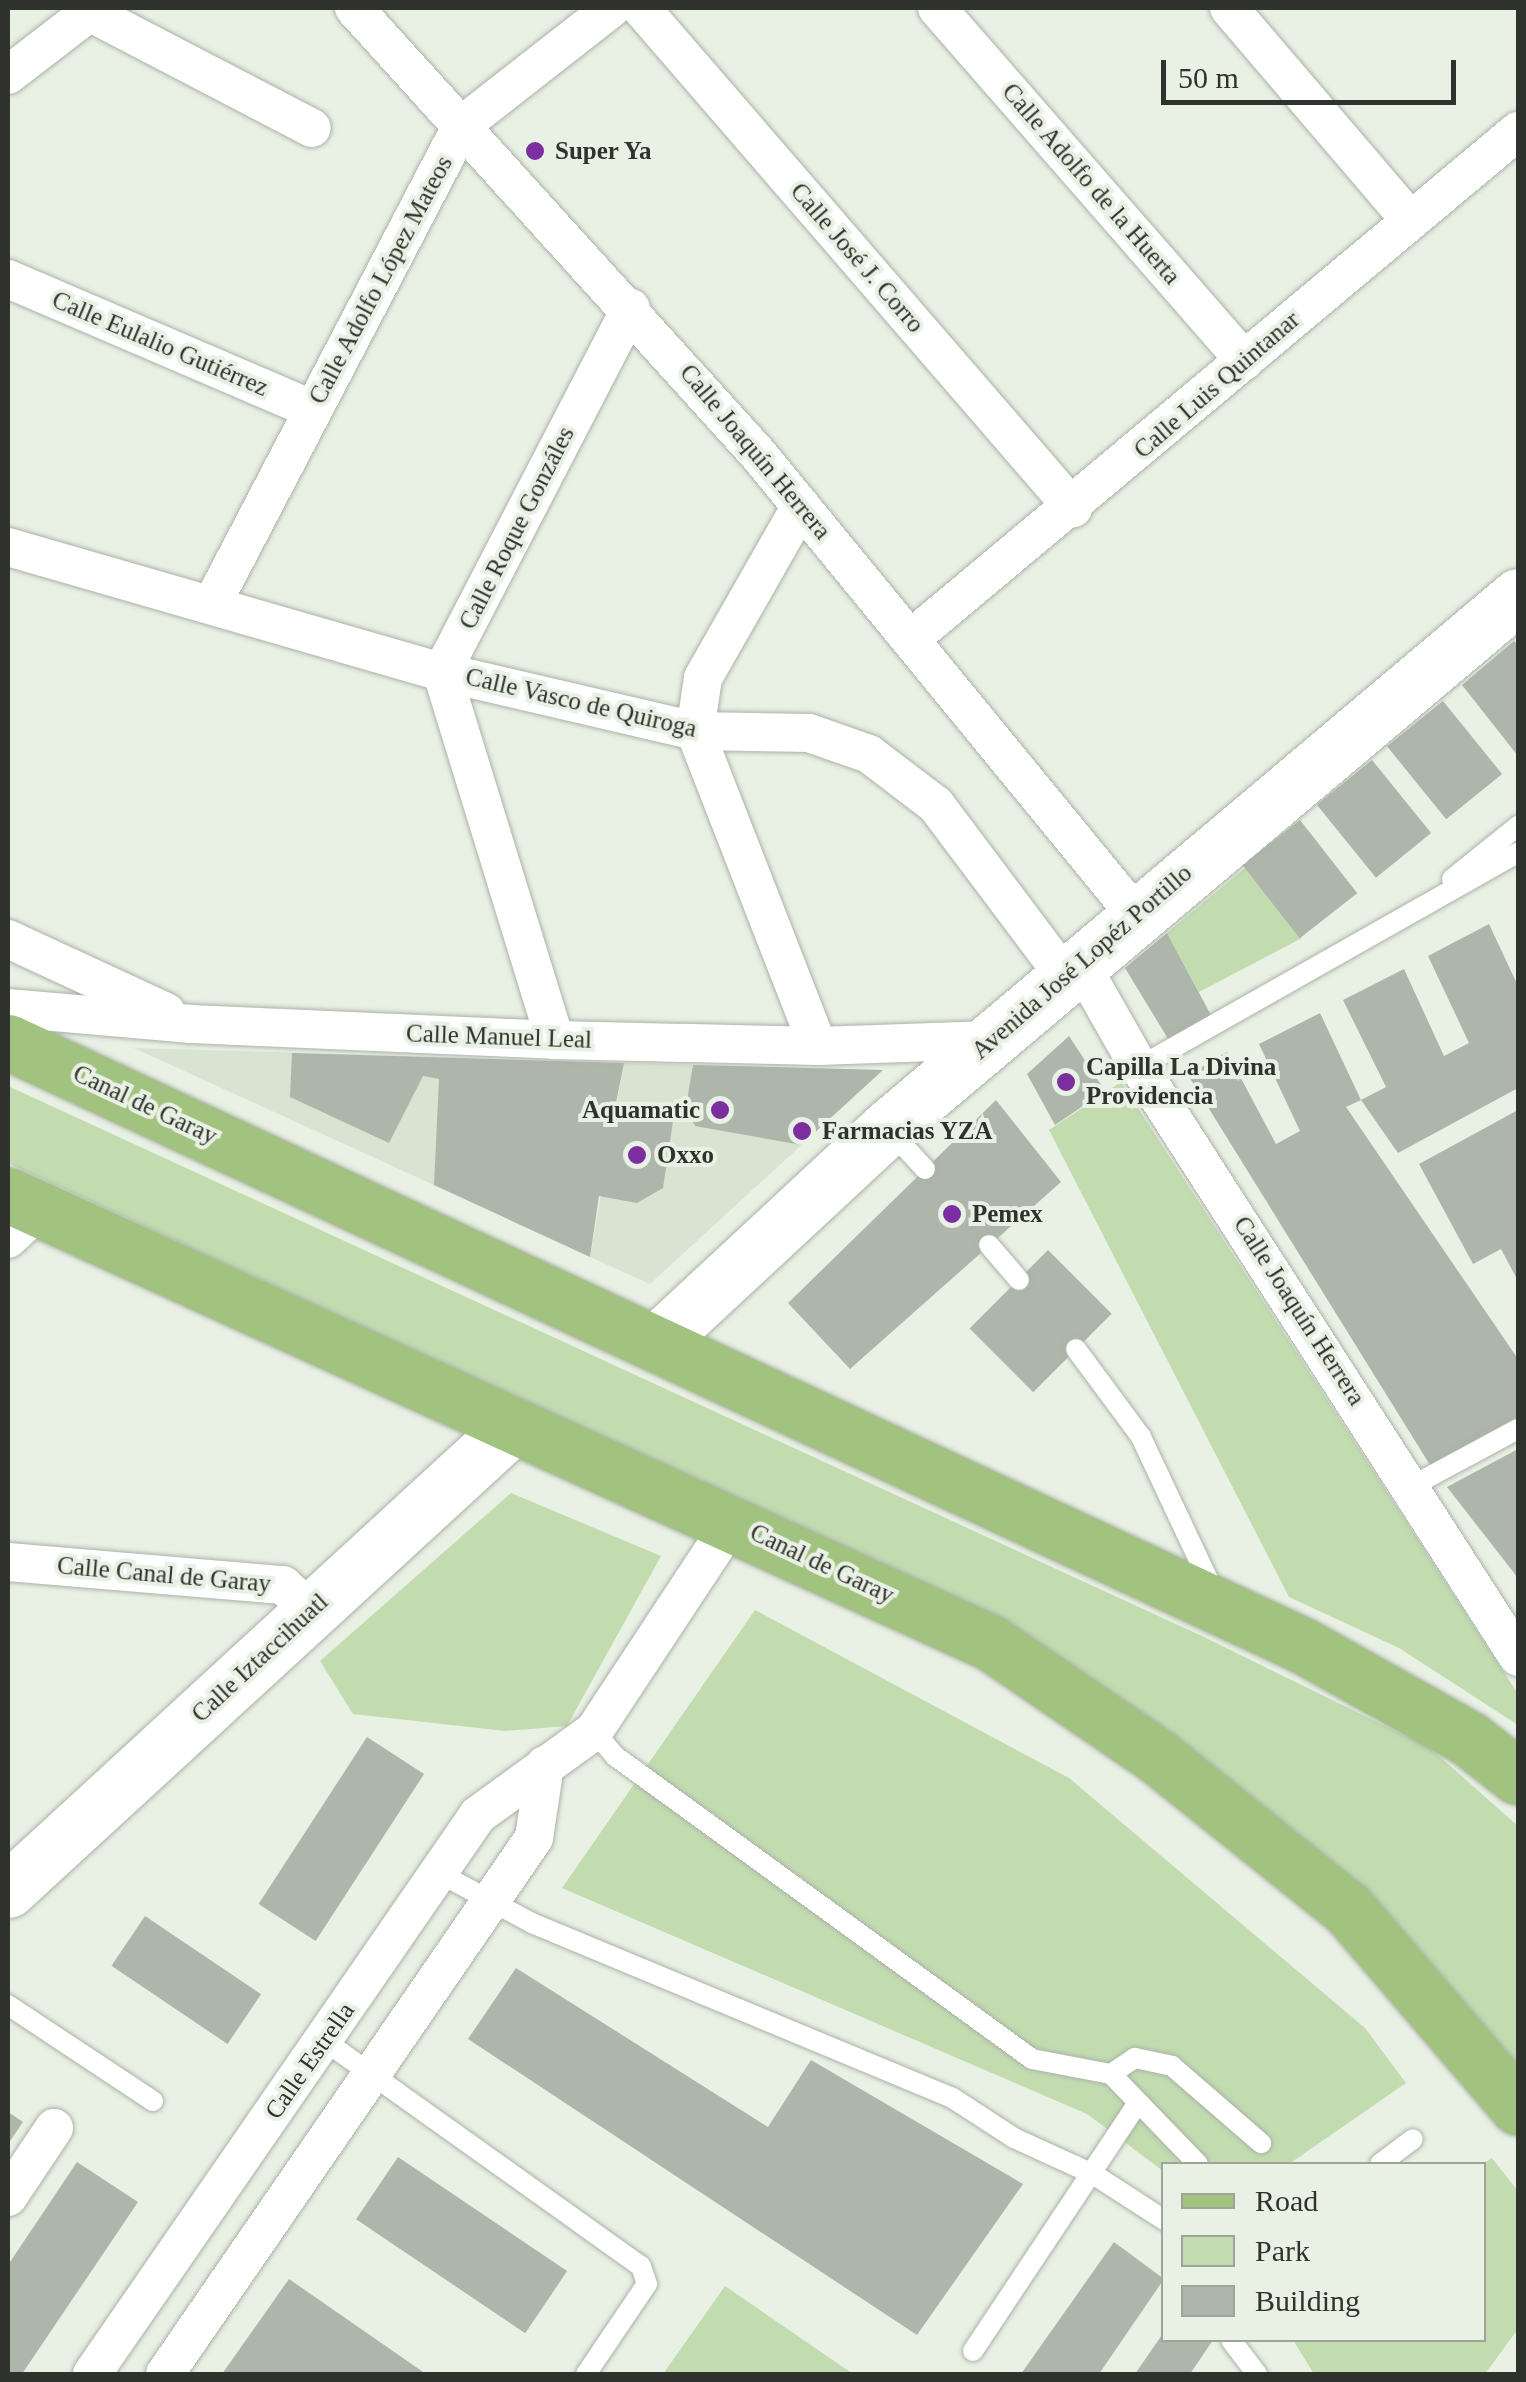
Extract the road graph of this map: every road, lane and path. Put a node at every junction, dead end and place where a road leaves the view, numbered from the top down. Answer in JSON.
{"nodes":[{"id":1,"x":354,"y":8,"type":"edge"},
{"id":2,"x":612,"y":8,"type":"edge"},
{"id":3,"x":642,"y":8,"type":"edge"},
{"id":4,"x":937,"y":8,"type":"edge"},
{"id":5,"x":1229,"y":8,"type":"edge"},
{"id":6,"x":91,"y":10,"type":"edge"},
{"id":7,"x":8,"y":74,"type":"edge"},
{"id":8,"x":462,"y":125,"type":"junction"},
{"id":9,"x":312,"y":128,"type":"dead end"},
{"id":10,"x":1518,"y":132,"type":"edge"},
{"id":11,"x":1410,"y":220,"type":"junction"},
{"id":12,"x":8,"y":278,"type":"edge"},
{"id":13,"x":631,"y":308,"type":"junction"},
{"id":14,"x":1245,"y":360,"type":"junction"},
{"id":15,"x":312,"y":410,"type":"junction"},
{"id":16,"x":801,"y":506,"type":"junction"},
{"id":17,"x":1073,"y":508,"type":"junction"},
{"id":18,"x":8,"y":546,"type":"edge"},
{"id":19,"x":1518,"y":596,"type":"edge"},
{"id":20,"x":212,"y":604,"type":"junction"},
{"id":21,"x":912,"y":637,"type":"junction"},
{"id":22,"x":442,"y":672,"type":"junction"},
{"id":23,"x":695,"y":731,"type":"junction"},
{"id":24,"x":1518,"y":826,"type":"edge"},
{"id":25,"x":1518,"y":854,"type":"edge"},
{"id":26,"x":1135,"y":914,"type":"junction"},
{"id":27,"x":1404,"y":918,"type":"junction"},
{"id":28,"x":8,"y":938,"type":"edge"},
{"id":29,"x":1073,"y":971,"type":"junction"},
{"id":30,"x":8,"y":1008,"type":"edge"},
{"id":31,"x":192,"y":1024,"type":"junction"},
{"id":32,"x":555,"y":1040,"type":"junction"},
{"id":33,"x":991,"y":1040,"type":"junction"},
{"id":34,"x":8,"y":1042,"type":"edge"},
{"id":35,"x":818,"y":1046,"type":"junction"},
{"id":36,"x":1139,"y":1067,"type":"junction"},
{"id":37,"x":887,"y":1128,"type":"junction"},
{"id":38,"x":924,"y":1170,"type":"dead end"},
{"id":39,"x":18,"y":1215,"type":"edge"},
{"id":40,"x":989,"y":1245,"type":"dead end"},
{"id":41,"x":1019,"y":1280,"type":"dead end"},
{"id":42,"x":657,"y":1342,"type":"junction"},
{"id":43,"x":1076,"y":1349,"type":"dead end"},
{"id":44,"x":512,"y":1427,"type":"junction"},
{"id":45,"x":1518,"y":1429,"type":"edge"},
{"id":46,"x":1412,"y":1486,"type":"junction"},
{"id":47,"x":732,"y":1522,"type":"junction"},
{"id":48,"x":8,"y":1562,"type":"edge"},
{"id":49,"x":1220,"y":1606,"type":"junction"},
{"id":50,"x":311,"y":1611,"type":"junction"},
{"id":51,"x":1518,"y":1657,"type":"edge"},
{"id":52,"x":594,"y":1731,"type":"junction"},
{"id":53,"x":545,"y":1765,"type":"junction"},
{"id":54,"x":1518,"y":1777,"type":"edge"},
{"id":55,"x":439,"y":1873,"type":"junction"},
{"id":56,"x":8,"y":1890,"type":"edge"},
{"id":57,"x":491,"y":1902,"type":"junction"},
{"id":58,"x":8,"y":2006,"type":"edge"},
{"id":59,"x":325,"y":2041,"type":"junction"},
{"id":60,"x":373,"y":2074,"type":"junction"},
{"id":61,"x":1111,"y":2074,"type":"junction"},
{"id":62,"x":153,"y":2101,"type":"dead end"},
{"id":63,"x":1138,"y":2103,"type":"junction"},
{"id":64,"x":1518,"y":2107,"type":"edge"},
{"id":65,"x":54,"y":2128,"type":"dead end"},
{"id":66,"x":1414,"y":2139,"type":"dead end"},
{"id":67,"x":1260,"y":2143,"type":"dead end"},
{"id":68,"x":1196,"y":2162,"type":"edge"},
{"id":69,"x":1383,"y":2162,"type":"edge"},
{"id":70,"x":1093,"y":2174,"type":"junction"},
{"id":71,"x":8,"y":2197,"type":"edge"},
{"id":72,"x":1161,"y":2218,"type":"edge"},
{"id":73,"x":1232,"y":2342,"type":"edge"},
{"id":74,"x":973,"y":2351,"type":"dead end"},
{"id":75,"x":92,"y":2374,"type":"edge"},
{"id":76,"x":165,"y":2374,"type":"edge"},
{"id":77,"x":586,"y":2374,"type":"edge"},
{"id":78,"x":1256,"y":2374,"type":"edge"}],
"edges":[{"from":1,"to":8,"type":"street","name":"Calle Joaquín Herrera"},
{"from":2,"to":8,"type":"street","name":"Calle Adolfo López Mateos"},
{"from":3,"to":17,"type":"street","name":"Calle José J. Corro"},
{"from":4,"to":14,"type":"street","name":"Calle Adolfo de la Huerta"},
{"from":5,"to":11,"type":"street"},
{"from":6,"to":7,"type":"street"},
{"from":6,"to":9,"type":"street"},
{"from":8,"to":13,"type":"street","name":"Calle Joaquín Herrera"},
{"from":8,"to":15,"type":"street","name":"Calle Adolfo López Mateos"},
{"from":10,"to":11,"type":"street","name":"Calle Luis Quintanar"},
{"from":11,"to":14,"type":"street","name":"Calle Luis Quintanar"},
{"from":12,"to":15,"type":"street","name":"Calle Eulalio Gutiérrez"},
{"from":13,"to":16,"type":"street","name":"Calle Joaquín Herrera"},
{"from":13,"to":22,"type":"street","name":"Calle Roque Gonzáles"},
{"from":14,"to":17,"type":"street","name":"Calle Luis Quintanar"},
{"from":15,"to":20,"type":"street","name":"Calle Adolfo López Mateos"},
{"from":16,"to":21,"type":"street","name":"Calle Joaquín Herrera"},
{"from":16,"to":23,"type":"street"},
{"from":17,"to":21,"type":"street","name":"Calle Luis Quintanar"},
{"from":18,"to":20,"type":"street","name":"Calle Vasco de Quiroga"},
{"from":19,"to":26,"type":"street","name":"Avenida José Lopéz Portillo"},
{"from":20,"to":22,"type":"street","name":"Calle Vasco de Quiroga"},
{"from":21,"to":26,"type":"street","name":"Calle Joaquín Herrera"},
{"from":22,"to":23,"type":"street","name":"Calle Vasco de Quiroga"},
{"from":22,"to":32,"type":"street"},
{"from":23,"to":29,"type":"street","name":"Calle Vasco de Quiroga"},
{"from":23,"to":35,"type":"street"},
{"from":24,"to":27,"type":"lane"},
{"from":25,"to":27,"type":"lane"},
{"from":26,"to":29,"type":"street","name":"Avenida José Lopéz Portillo"},
{"from":27,"to":36,"type":"lane"},
{"from":28,"to":31,"type":"street"},
{"from":29,"to":33,"type":"street","name":"Avenida José Lopéz Portillo"},
{"from":29,"to":36,"type":"street","name":"Calle Joaquín Herrera"},
{"from":30,"to":31,"type":"street","name":"Calle Manuel Leal"},
{"from":31,"to":32,"type":"street","name":"Calle Manuel Leal"},
{"from":32,"to":35,"type":"street","name":"Calle Manuel Leal"},
{"from":33,"to":35,"type":"street","name":"Calle Manuel Leal"},
{"from":33,"to":37,"type":"street","name":"Avenida José Lopéz Portillo"},
{"from":34,"to":42,"type":"main road","name":"Canal de Garay"},
{"from":36,"to":46,"type":"street","name":"Calle Joaquín Herrera"},
{"from":37,"to":38,"type":"lane"},
{"from":37,"to":42,"type":"street","name":"Avenida José Lopéz Portillo"},
{"from":39,"to":44,"type":"main road","name":"Canal de Garay"},
{"from":40,"to":41,"type":"lane"},
{"from":42,"to":49,"type":"main road","name":"Canal de Garay"},
{"from":43,"to":49,"type":"lane"},
{"from":44,"to":47,"type":"main road","name":"Canal de Garay"},
{"from":44,"to":50,"type":"street","name":"Calle Iztaccihuatl"},
{"from":45,"to":46,"type":"lane"},
{"from":46,"to":51,"type":"street","name":"Calle Joaquín Herrera"},
{"from":47,"to":52,"type":"street","name":"Calle Estrella"},
{"from":47,"to":64,"type":"main road","name":"Canal de Garay"},
{"from":48,"to":50,"type":"street","name":"Calle Canal de Garay"},
{"from":49,"to":54,"type":"main road","name":"Canal de Garay"},
{"from":50,"to":56,"type":"street","name":"Calle Iztaccihuatl"},
{"from":52,"to":53,"type":"street","name":"Calle Estrella"},
{"from":52,"to":61,"type":"lane"},
{"from":53,"to":55,"type":"street","name":"Calle Estrella"},
{"from":53,"to":57,"type":"street"},
{"from":55,"to":57,"type":"lane"},
{"from":55,"to":59,"type":"street","name":"Calle Estrella"},
{"from":57,"to":60,"type":"street"},
{"from":57,"to":70,"type":"lane"},
{"from":58,"to":62,"type":"lane"},
{"from":59,"to":60,"type":"lane"},
{"from":59,"to":75,"type":"street","name":"Calle Estrella"},
{"from":60,"to":76,"type":"street"},
{"from":60,"to":77,"type":"lane"},
{"from":61,"to":63,"type":"lane"},
{"from":61,"to":67,"type":"lane"},
{"from":63,"to":68,"type":"lane"},
{"from":63,"to":70,"type":"lane"},
{"from":65,"to":71,"type":"street"},
{"from":66,"to":69,"type":"lane"},
{"from":70,"to":72,"type":"lane"},
{"from":70,"to":74,"type":"lane"},
{"from":73,"to":78,"type":"lane"}]}
